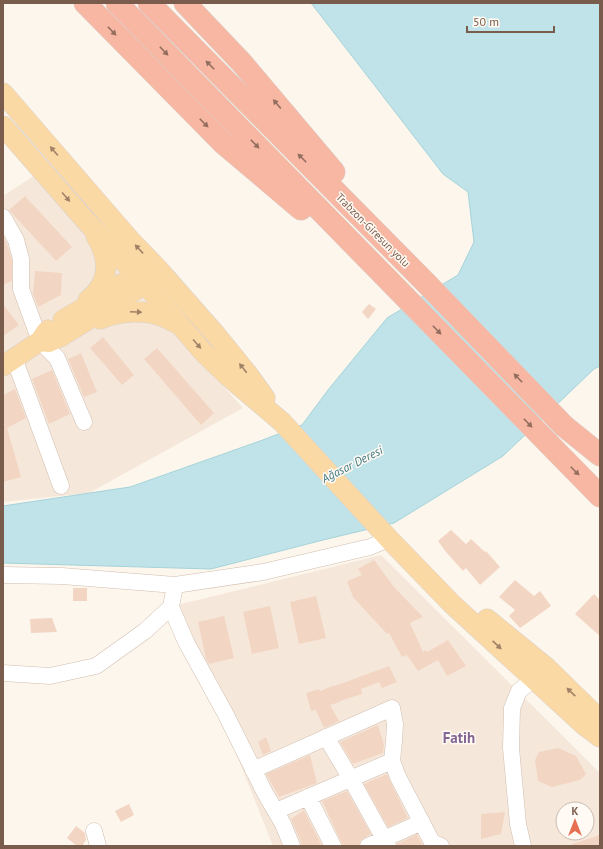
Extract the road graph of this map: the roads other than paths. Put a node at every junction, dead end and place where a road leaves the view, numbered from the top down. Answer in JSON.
{"nodes":[{"id":1,"x":84,"y":3,"type":"edge"},
{"id":2,"x":117,"y":3,"type":"edge"},
{"id":3,"x":149,"y":3,"type":"edge"},
{"id":4,"x":185,"y":3,"type":"edge"},
{"id":5,"x":3,"y":93,"type":"edge"},
{"id":6,"x":3,"y":126,"type":"edge"},
{"id":7,"x":3,"y":217,"type":"edge"},
{"id":8,"x":86,"y":221,"type":"junction"},
{"id":9,"x":158,"y":268,"type":"junction"},
{"id":10,"x":140,"y":279,"type":"junction"},
{"id":11,"x":428,"y":285,"type":"junction"},
{"id":12,"x":410,"y":302,"type":"junction"},
{"id":13,"x":182,"y":326,"type":"junction"},
{"id":14,"x":61,"y":329,"type":"junction"},
{"id":15,"x":40,"y":341,"type":"junction"},
{"id":16,"x":9,"y":362,"type":"edge"},
{"id":17,"x":84,"y":422,"type":"dead end"},
{"id":18,"x":282,"y":422,"type":"junction"},
{"id":19,"x":600,"y":455,"type":"edge"},
{"id":20,"x":61,"y":486,"type":"dead end"},
{"id":21,"x":600,"y":496,"type":"edge"},
{"id":22,"x":385,"y":534,"type":"junction"},
{"id":23,"x":3,"y":575,"type":"edge"},
{"id":24,"x":175,"y":585,"type":"junction"},
{"id":25,"x":171,"y":607,"type":"junction"},
{"id":26,"x":3,"y":673,"type":"edge"},
{"id":27,"x":540,"y":674,"type":"junction"},
{"id":28,"x":600,"y":718,"type":"edge"},
{"id":29,"x":326,"y":737,"type":"junction"},
{"id":30,"x":600,"y":737,"type":"edge"},
{"id":31,"x":392,"y":760,"type":"junction"},
{"id":32,"x":253,"y":770,"type":"junction"},
{"id":33,"x":350,"y":779,"type":"junction"},
{"id":34,"x":308,"y":797,"type":"junction"},
{"id":35,"x":276,"y":811,"type":"junction"},
{"id":36,"x":422,"y":822,"type":"junction"},
{"id":37,"x":386,"y":842,"type":"edge"},
{"id":38,"x":292,"y":846,"type":"edge"},
{"id":39,"x":333,"y":846,"type":"edge"},
{"id":40,"x":368,"y":846,"type":"edge"},
{"id":41,"x":441,"y":846,"type":"edge"},
{"id":42,"x":523,"y":846,"type":"edge"}],
"edges":[{"from":1,"to":12,"type":"highway","one_way":true},
{"from":2,"to":12,"type":"highway","one_way":true},
{"from":11,"to":3,"type":"highway","name":"Trabzon-Giresun yolu","one_way":true},
{"from":11,"to":4,"type":"highway","one_way":true},
{"from":9,"to":5,"type":"main road","one_way":true},
{"from":6,"to":8,"type":"main road","one_way":true},
{"from":7,"to":15,"type":"street"},
{"from":8,"to":10,"type":"main road"},
{"from":8,"to":14,"type":"main road"},
{"from":9,"to":10,"type":"main road"},
{"from":18,"to":9,"type":"main road","one_way":true},
{"from":10,"to":13,"type":"main road"},
{"from":10,"to":14,"type":"main road"},
{"from":19,"to":11,"type":"highway","name":"Trabzon-Giresun yolu","one_way":true},
{"from":12,"to":21,"type":"highway","one_way":true},
{"from":14,"to":13,"type":"main road","one_way":true},
{"from":13,"to":18,"type":"main road","one_way":true},
{"from":14,"to":15,"type":"main road"},
{"from":15,"to":16,"type":"main road"},
{"from":15,"to":17,"type":"street"},
{"from":16,"to":20,"type":"street"},
{"from":18,"to":22,"type":"main road"},
{"from":22,"to":24,"type":"street"},
{"from":22,"to":27,"type":"main road"},
{"from":23,"to":24,"type":"street"},
{"from":24,"to":25,"type":"street"},
{"from":25,"to":26,"type":"street"},
{"from":25,"to":32,"type":"street"},
{"from":28,"to":27,"type":"main road","one_way":true},
{"from":27,"to":30,"type":"main road"},
{"from":27,"to":42,"type":"street"},
{"from":29,"to":31,"type":"street"},
{"from":29,"to":32,"type":"street"},
{"from":29,"to":33,"type":"street"},
{"from":31,"to":33,"type":"street"},
{"from":31,"to":36,"type":"street"},
{"from":32,"to":35,"type":"street"},
{"from":33,"to":34,"type":"street"},
{"from":33,"to":37,"type":"street"},
{"from":34,"to":35,"type":"street"},
{"from":34,"to":39,"type":"street"},
{"from":35,"to":38,"type":"street"},
{"from":36,"to":37,"type":"street"},
{"from":36,"to":41,"type":"street"},
{"from":37,"to":40,"type":"street"}]}
